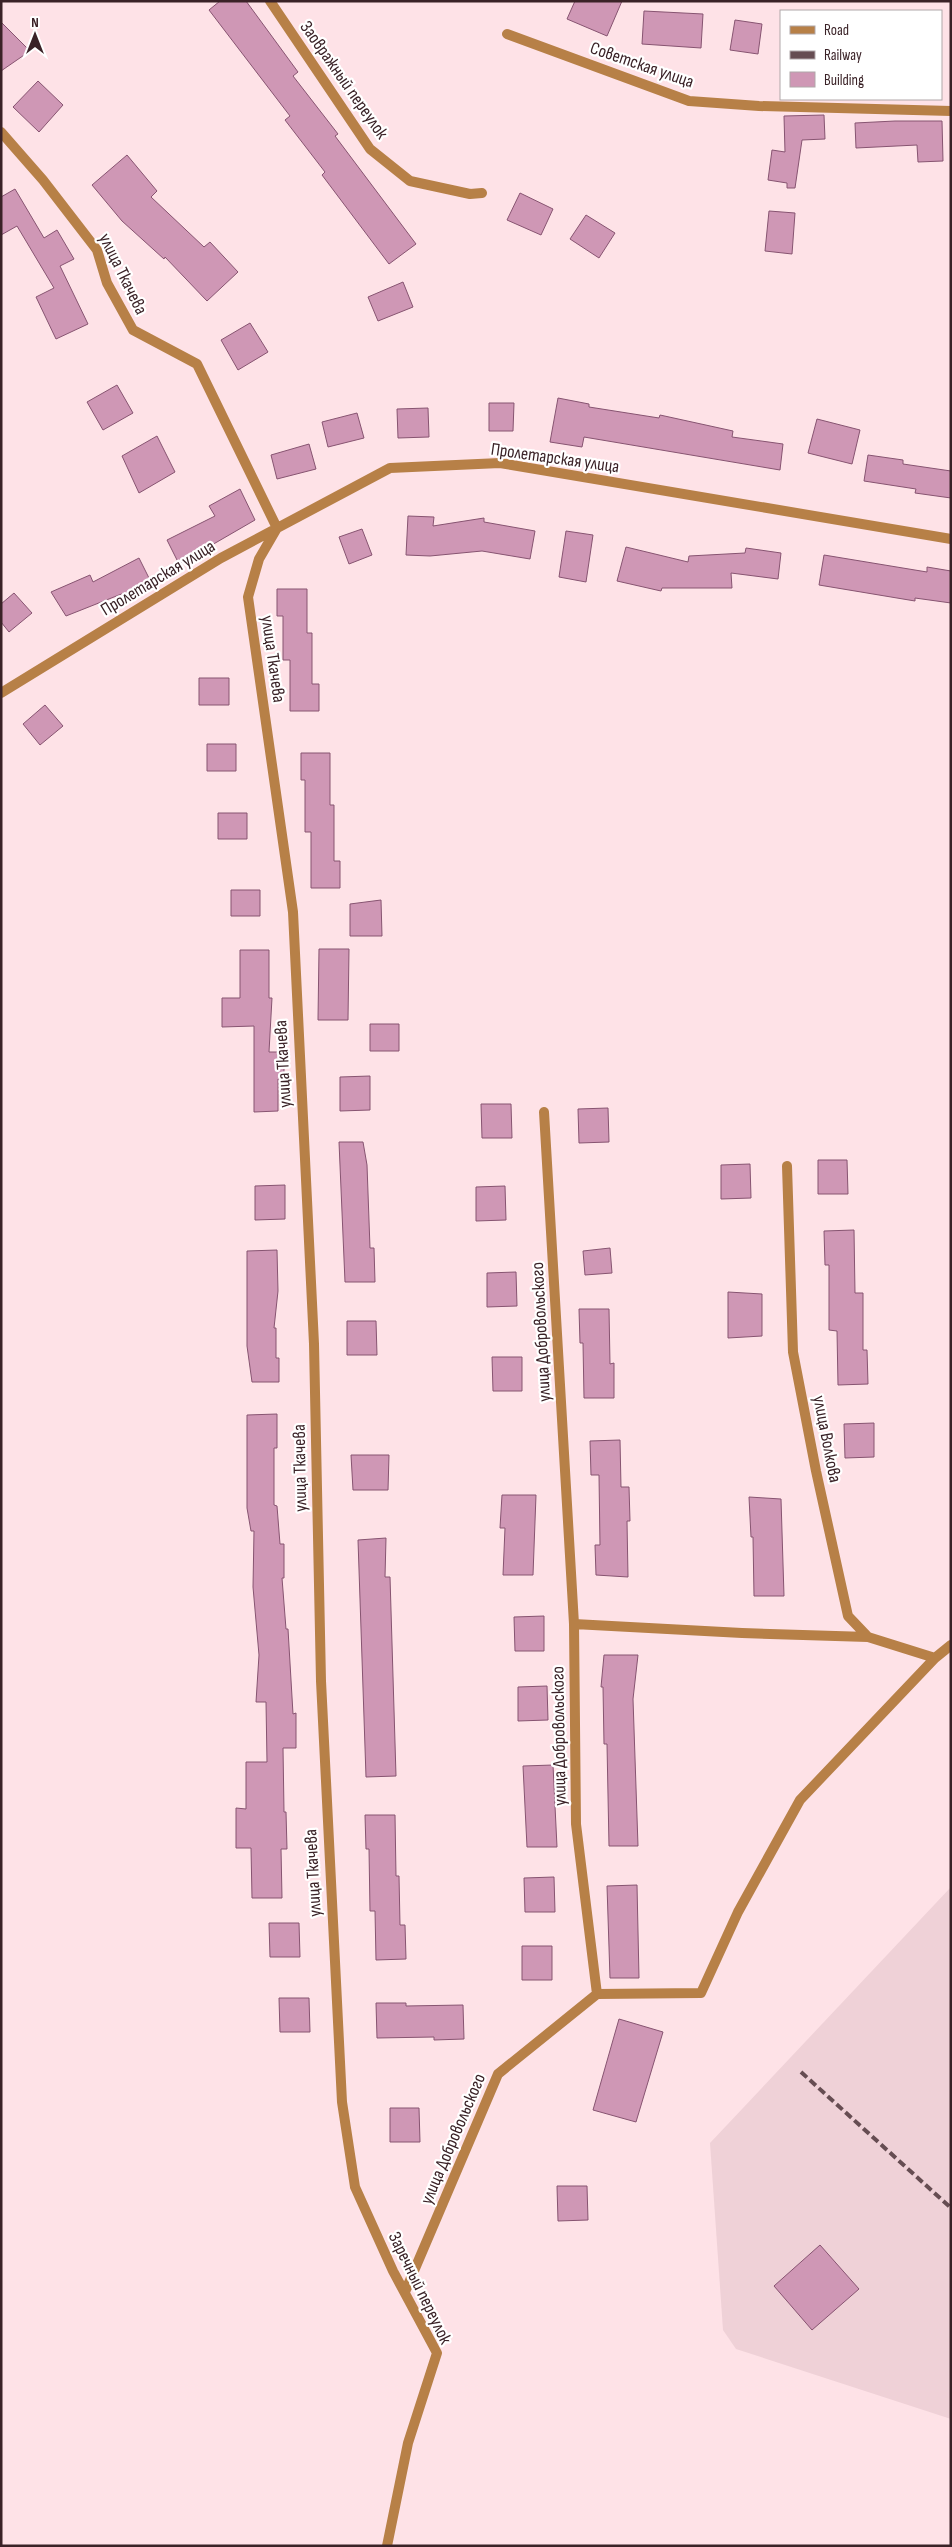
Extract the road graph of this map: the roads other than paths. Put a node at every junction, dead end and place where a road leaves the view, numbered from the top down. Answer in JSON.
{"nodes":[{"id":1,"x":270,"y":1,"type":"edge"},
{"id":2,"x":507,"y":34,"type":"dead end"},
{"id":3,"x":951,"y":111,"type":"edge"},
{"id":4,"x":1,"y":132,"type":"edge"},
{"id":5,"x":482,"y":193,"type":"dead end"},
{"id":6,"x":277,"y":528,"type":"junction"},
{"id":7,"x":951,"y":539,"type":"edge"},
{"id":8,"x":1,"y":693,"type":"edge"},
{"id":9,"x":544,"y":1112,"type":"dead end"},
{"id":10,"x":787,"y":1166,"type":"dead end"},
{"id":11,"x":574,"y":1624,"type":"junction"},
{"id":12,"x":868,"y":1637,"type":"junction"},
{"id":13,"x":951,"y":1645,"type":"edge"},
{"id":14,"x":935,"y":1658,"type":"junction"},
{"id":15,"x":597,"y":1994,"type":"junction"},
{"id":16,"x":342,"y":2102,"type":"joint"},
{"id":17,"x":405,"y":2292,"type":"junction"},
{"id":18,"x":388,"y":2546,"type":"edge"}],
"edges":[{"from":1,"to":5,"type":"street","name":"Заовражный переулок"},
{"from":2,"to":3,"type":"street","name":"Советская улица"},
{"from":4,"to":6,"type":"street","name":"улица Ткачева"},
{"from":6,"to":7,"type":"street","name":"Пролетарская улица"},
{"from":6,"to":8,"type":"street","name":"Пролетарская улица"},
{"from":6,"to":16,"type":"street","name":"улица Ткачева"},
{"from":9,"to":11,"type":"street","name":"улица Добровольского"},
{"from":10,"to":12,"type":"street","name":"улица Волкова"},
{"from":11,"to":12,"type":"street"},
{"from":11,"to":15,"type":"street","name":"улица Добровольского"},
{"from":12,"to":14,"type":"street","name":"улица Волкова"},
{"from":13,"to":14,"type":"street"},
{"from":14,"to":15,"type":"street"},
{"from":15,"to":17,"type":"street","name":"улица Добровольского"},
{"from":16,"to":17,"type":"street","name":"Заречный переулок"},
{"from":17,"to":18,"type":"street","name":"Заречный переулок"}]}
